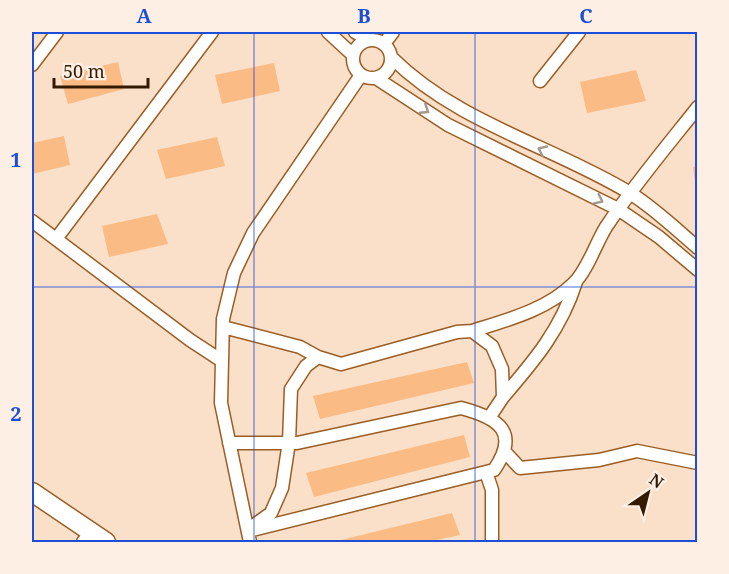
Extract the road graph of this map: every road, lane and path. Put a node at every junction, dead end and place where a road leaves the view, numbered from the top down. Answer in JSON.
{"nodes":[{"id":1,"x":57,"y":32,"type":"edge"},
{"id":2,"x":212,"y":32,"type":"edge"},
{"id":3,"x":327,"y":32,"type":"edge"},
{"id":4,"x":355,"y":32,"type":"edge"},
{"id":5,"x":393,"y":32,"type":"edge"},
{"id":6,"x":579,"y":32,"type":"edge"},
{"id":7,"x":368,"y":40,"type":"junction"},
{"id":8,"x":384,"y":44,"type":"junction"},
{"id":9,"x":354,"y":55,"type":"junction"},
{"id":10,"x":392,"y":58,"type":"junction"},
{"id":11,"x":32,"y":65,"type":"edge"},
{"id":12,"x":361,"y":75,"type":"junction"},
{"id":13,"x":376,"y":78,"type":"junction"},
{"id":14,"x":540,"y":81,"type":"dead end"},
{"id":15,"x":698,"y":107,"type":"edge"},
{"id":16,"x":630,"y":194,"type":"junction"},
{"id":17,"x":618,"y":209,"type":"junction"},
{"id":18,"x":32,"y":221,"type":"edge"},
{"id":19,"x":56,"y":240,"type":"junction"},
{"id":20,"x":698,"y":248,"type":"edge"},
{"id":21,"x":698,"y":270,"type":"edge"},
{"id":22,"x":576,"y":282,"type":"junction"},
{"id":23,"x":223,"y":327,"type":"junction"},
{"id":24,"x":472,"y":331,"type":"junction"},
{"id":25,"x":318,"y":357,"type":"junction"},
{"id":26,"x":222,"y":361,"type":"junction"},
{"id":27,"x":503,"y":396,"type":"junction"},
{"id":28,"x":489,"y":418,"type":"junction"},
{"id":29,"x":289,"y":442,"type":"junction"},
{"id":30,"x":230,"y":443,"type":"junction"},
{"id":31,"x":506,"y":453,"type":"junction"},
{"id":32,"x":698,"y":463,"type":"edge"},
{"id":33,"x":486,"y":472,"type":"junction"},
{"id":34,"x":32,"y":492,"type":"edge"},
{"id":35,"x":87,"y":537,"type":"edge"},
{"id":36,"x":249,"y":537,"type":"edge"},
{"id":37,"x":106,"y":543,"type":"edge"},
{"id":38,"x":492,"y":543,"type":"edge"}],
"edges":[{"from":1,"to":11,"type":"street"},
{"from":2,"to":19,"type":"street"},
{"from":3,"to":9,"type":"street"},
{"from":4,"to":7,"type":"street"},
{"from":5,"to":8,"type":"street"},
{"from":6,"to":14,"type":"street"},
{"from":7,"to":8,"type":"street"},
{"from":7,"to":9,"type":"street"},
{"from":8,"to":10,"type":"street"},
{"from":9,"to":12,"type":"street"},
{"from":10,"to":13,"type":"street"},
{"from":16,"to":10,"type":"street","one_way":true},
{"from":12,"to":13,"type":"street"},
{"from":12,"to":23,"type":"street"},
{"from":13,"to":17,"type":"street","one_way":true},
{"from":15,"to":16,"type":"street"},
{"from":16,"to":17,"type":"street"},
{"from":16,"to":20,"type":"street"},
{"from":17,"to":21,"type":"street"},
{"from":17,"to":22,"type":"street"},
{"from":18,"to":19,"type":"street"},
{"from":19,"to":26,"type":"street"},
{"from":22,"to":24,"type":"street"},
{"from":22,"to":27,"type":"street"},
{"from":23,"to":25,"type":"street"},
{"from":23,"to":26,"type":"street"},
{"from":24,"to":25,"type":"street"},
{"from":24,"to":27,"type":"street"},
{"from":25,"to":29,"type":"street"},
{"from":26,"to":30,"type":"street"},
{"from":27,"to":28,"type":"street"},
{"from":28,"to":29,"type":"street"},
{"from":28,"to":31,"type":"street"},
{"from":29,"to":30,"type":"street"},
{"from":29,"to":36,"type":"street"},
{"from":30,"to":36,"type":"street"},
{"from":31,"to":32,"type":"street"},
{"from":31,"to":33,"type":"street"},
{"from":33,"to":36,"type":"street"},
{"from":33,"to":38,"type":"street"},
{"from":34,"to":35,"type":"street"},
{"from":35,"to":37,"type":"street"}]}
